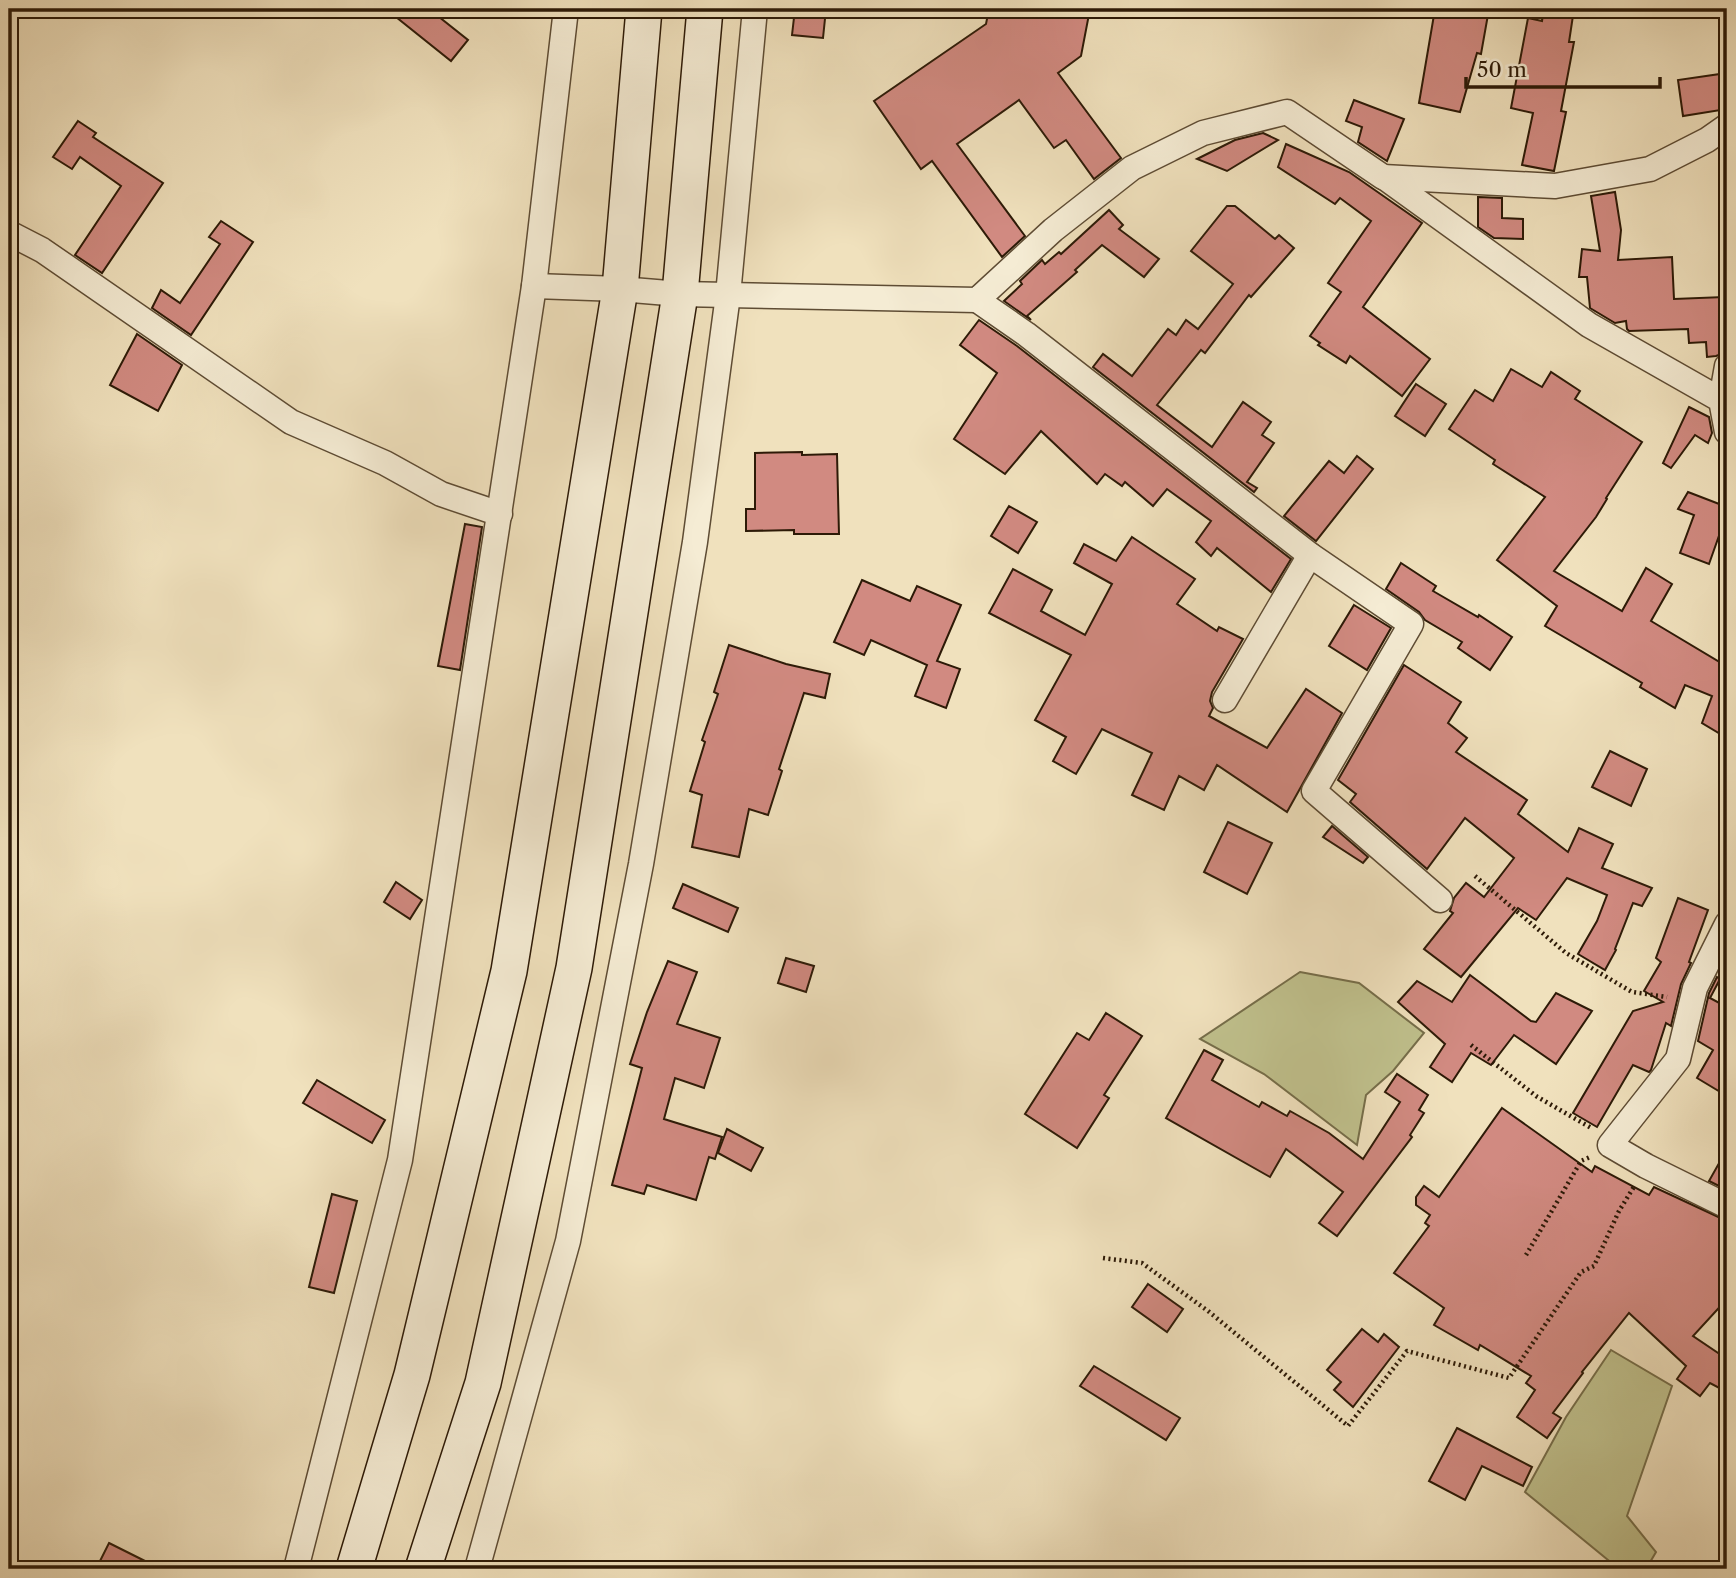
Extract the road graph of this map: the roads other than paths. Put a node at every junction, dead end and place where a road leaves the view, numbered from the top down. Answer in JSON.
{"nodes":[{"id":1,"x":566,"y":9,"type":"edge"},
{"id":2,"x":644,"y":9,"type":"edge"},
{"id":3,"x":705,"y":9,"type":"edge"},
{"id":4,"x":755,"y":9,"type":"edge"},
{"id":5,"x":1727,"y":127,"type":"edge"},
{"id":6,"x":1383,"y":177,"type":"junction"},
{"id":7,"x":9,"y":233,"type":"edge"},
{"id":8,"x":534,"y":286,"type":"junction"},
{"id":9,"x":620,"y":289,"type":"junction"},
{"id":10,"x":680,"y":295,"type":"junction"},
{"id":11,"x":728,"y":295,"type":"junction"},
{"id":12,"x":977,"y":300,"type":"junction"},
{"id":13,"x":1727,"y":366,"type":"edge"},
{"id":14,"x":1721,"y":400,"type":"junction"},
{"id":15,"x":1727,"y":432,"type":"edge"},
{"id":16,"x":500,"y":514,"type":"junction"},
{"id":17,"x":1310,"y":555,"type":"junction"},
{"id":18,"x":1225,"y":700,"type":"dead end"},
{"id":19,"x":1440,"y":900,"type":"dead end"},
{"id":20,"x":1727,"y":924,"type":"edge"},
{"id":21,"x":1727,"y":1206,"type":"edge"},
{"id":22,"x":296,"y":1569,"type":"edge"},
{"id":23,"x":354,"y":1569,"type":"edge"},
{"id":24,"x":423,"y":1569,"type":"edge"},
{"id":25,"x":477,"y":1569,"type":"edge"}],
"edges":[{"from":1,"to":8,"type":"street"},
{"from":2,"to":9,"type":"main road"},
{"from":3,"to":10,"type":"main road"},
{"from":4,"to":11,"type":"street"},
{"from":5,"to":6,"type":"street"},
{"from":6,"to":12,"type":"street"},
{"from":6,"to":14,"type":"street"},
{"from":7,"to":16,"type":"street"},
{"from":8,"to":9,"type":"street"},
{"from":8,"to":16,"type":"street"},
{"from":9,"to":10,"type":"street"},
{"from":9,"to":23,"type":"main road"},
{"from":10,"to":11,"type":"street"},
{"from":10,"to":24,"type":"main road"},
{"from":11,"to":12,"type":"street"},
{"from":11,"to":25,"type":"street"},
{"from":12,"to":17,"type":"street"},
{"from":13,"to":14,"type":"street"},
{"from":14,"to":15,"type":"street"},
{"from":16,"to":22,"type":"street"},
{"from":17,"to":18,"type":"street"},
{"from":17,"to":19,"type":"street"},
{"from":20,"to":21,"type":"street"}]}
